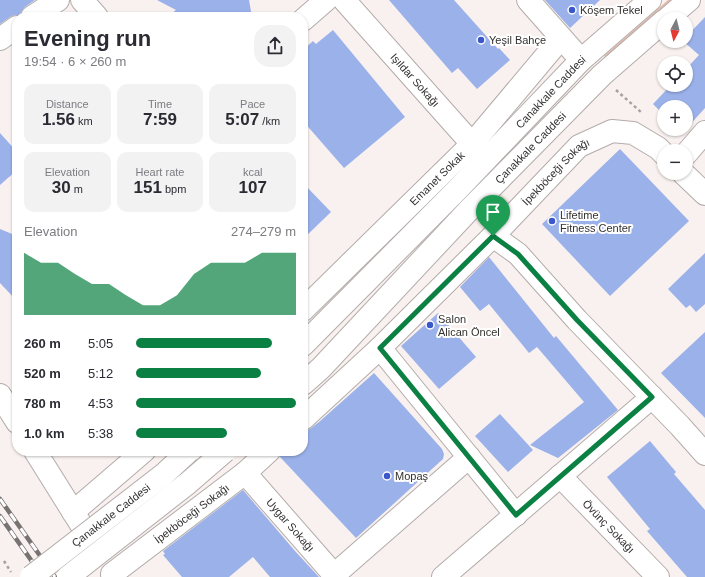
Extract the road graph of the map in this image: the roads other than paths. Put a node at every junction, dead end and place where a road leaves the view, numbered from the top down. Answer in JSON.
{"nodes":[{"id":1,"x":58,"y":0,"type":"edge"},
{"id":2,"x":82,"y":0,"type":"edge"},
{"id":3,"x":326,"y":0,"type":"edge"},
{"id":4,"x":344,"y":0,"type":"edge"},
{"id":5,"x":528,"y":0,"type":"edge"},
{"id":6,"x":650,"y":0,"type":"edge"},
{"id":7,"x":689,"y":0,"type":"edge"},
{"id":8,"x":40,"y":12,"type":"edge"},
{"id":9,"x":93,"y":12,"type":"edge"},
{"id":10,"x":675,"y":12,"type":"edge"},
{"id":11,"x":308,"y":16,"type":"edge"},
{"id":12,"x":657,"y":27,"type":"edge"},
{"id":13,"x":12,"y":31,"type":"edge"},
{"id":14,"x":561,"y":38,"type":"junction"},
{"id":15,"x":0,"y":39,"type":"edge"},
{"id":16,"x":581,"y":60,"type":"junction"},
{"id":17,"x":705,"y":132,"type":"edge"},
{"id":18,"x":693,"y":146,"type":"edge"},
{"id":19,"x":657,"y":147,"type":"edge"},
{"id":20,"x":478,"y":152,"type":"junction"},
{"id":21,"x":690,"y":180,"type":"edge"},
{"id":22,"x":705,"y":194,"type":"edge"},
{"id":23,"x":493,"y":236,"type":"junction"},
{"id":24,"x":308,"y":305,"type":"edge"},
{"id":25,"x":308,"y":340,"type":"edge"},
{"id":26,"x":380,"y":348,"type":"junction"},
{"id":27,"x":308,"y":380,"type":"edge"},
{"id":28,"x":0,"y":395,"type":"edge"},
{"id":29,"x":652,"y":397,"type":"junction"},
{"id":30,"x":12,"y":414,"type":"edge"},
{"id":31,"x":308,"y":414,"type":"edge"},
{"id":32,"x":705,"y":454,"type":"edge"},
{"id":33,"x":38,"y":456,"type":"edge"},
{"id":34,"x":138,"y":456,"type":"edge"},
{"id":35,"x":184,"y":456,"type":"edge"},
{"id":36,"x":220,"y":456,"type":"edge"},
{"id":37,"x":264,"y":456,"type":"edge"},
{"id":38,"x":469,"y":457,"type":"junction"},
{"id":39,"x":246,"y":473,"type":"junction"},
{"id":40,"x":560,"y":476,"type":"junction"},
{"id":41,"x":73,"y":512,"type":"junction"},
{"id":42,"x":516,"y":515,"type":"junction"},
{"id":43,"x":113,"y":575,"type":"edge"},
{"id":44,"x":335,"y":576,"type":"edge"},
{"id":45,"x":31,"y":577,"type":"edge"},
{"id":46,"x":68,"y":577,"type":"edge"},
{"id":47,"x":443,"y":577,"type":"edge"},
{"id":48,"x":658,"y":577,"type":"edge"}],
"edges":[{"from":1,"to":8,"type":"street"},
{"from":2,"to":9,"type":"street"},
{"from":3,"to":11,"type":"street"},
{"from":4,"to":20,"type":"street","name":"Işıldar Sokağı"},
{"from":5,"to":14,"type":"street"},
{"from":6,"to":16,"type":"street","name":"Canakkale Caddesi"},
{"from":7,"to":10,"type":"street"},
{"from":12,"to":27,"type":"street","name":"Çanakkale Caddesi"},
{"from":13,"to":15,"type":"street"},
{"from":14,"to":16,"type":"street"},
{"from":14,"to":20,"type":"street","name":"Emanet Sokak"},
{"from":16,"to":20,"type":"street","name":"Canakkale Caddesi"},
{"from":17,"to":18,"type":"street"},
{"from":19,"to":23,"type":"street","name":"İpekböceği Sokağı"},
{"from":20,"to":24,"type":"street","name":"Emanet Sokak"},
{"from":20,"to":25,"type":"street","name":"Canakkale Caddesi"},
{"from":21,"to":22,"type":"street"},
{"from":23,"to":26,"type":"street","name":"İpekböceği Sokağı"},
{"from":23,"to":29,"type":"street"},
{"from":26,"to":31,"type":"street","name":"İpekböceği Sokağı"},
{"from":26,"to":38,"type":"street"},
{"from":28,"to":30,"type":"street"},
{"from":29,"to":32,"type":"street"},
{"from":29,"to":40,"type":"street"},
{"from":33,"to":41,"type":"street"},
{"from":34,"to":41,"type":"street"},
{"from":35,"to":45,"type":"street","name":"Çanakkale Caddesi","bridge":true},
{"from":36,"to":46,"type":"street","name":"Çanakkale Caddesi","bridge":true},
{"from":37,"to":39,"type":"street","name":"İpekböceği Sokağı"},
{"from":38,"to":42,"type":"street"},
{"from":38,"to":44,"type":"street"},
{"from":39,"to":43,"type":"street","name":"İpekböceği Sokağı"},
{"from":39,"to":44,"type":"street","name":"Uygar Sokağı"},
{"from":40,"to":42,"type":"street"},
{"from":40,"to":48,"type":"street","name":"Övünç Sokağı"},
{"from":41,"to":43,"type":"street"},
{"from":42,"to":47,"type":"street"}]}
